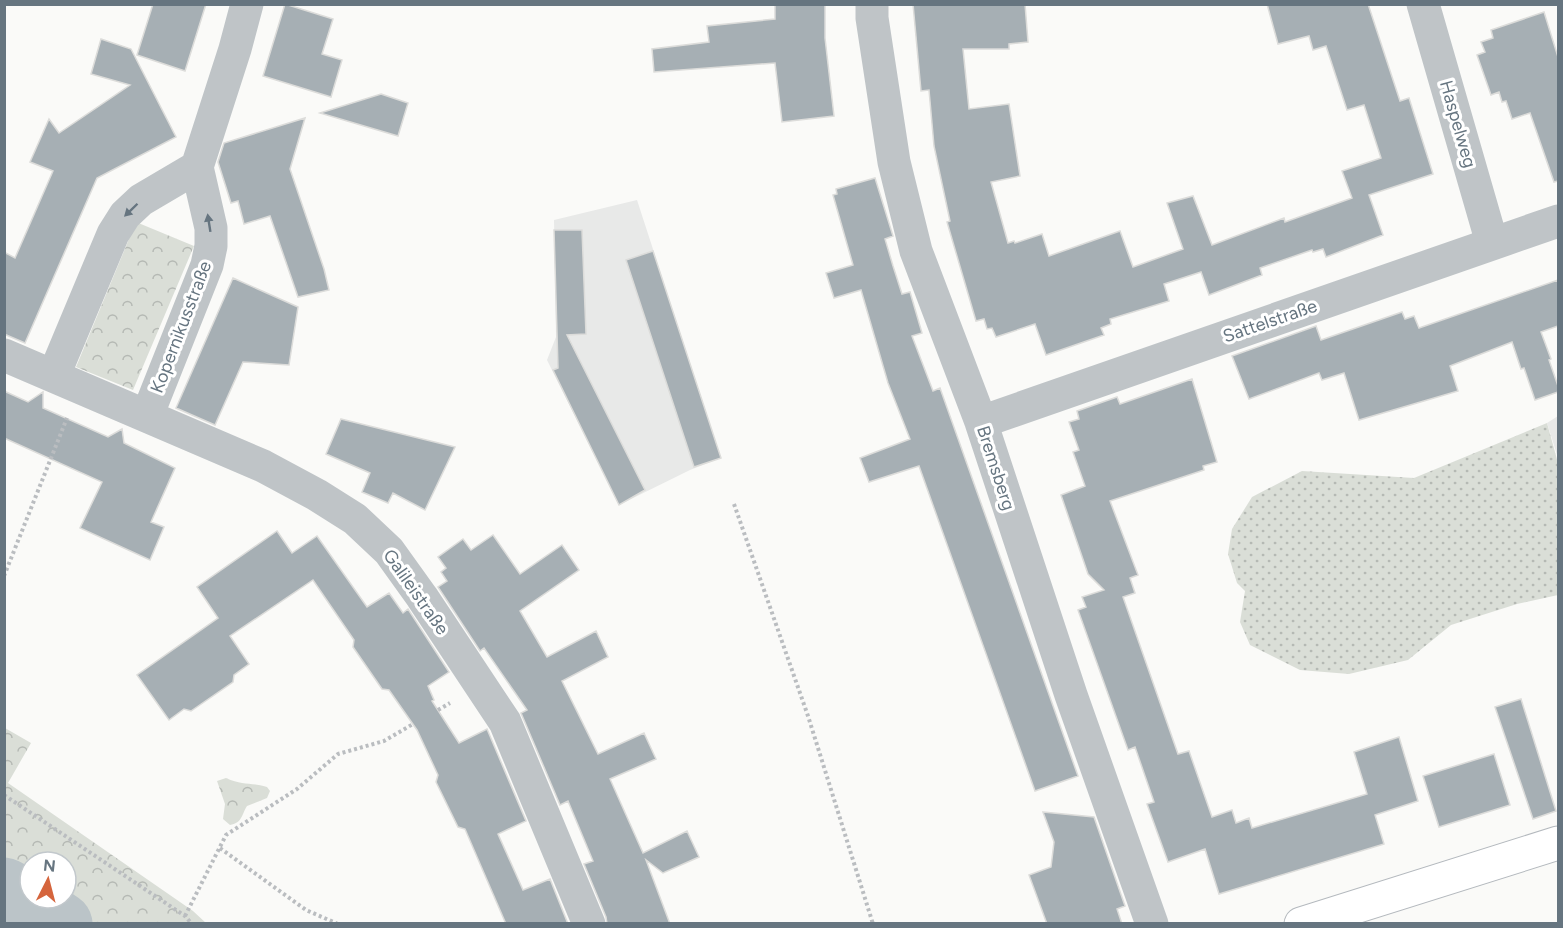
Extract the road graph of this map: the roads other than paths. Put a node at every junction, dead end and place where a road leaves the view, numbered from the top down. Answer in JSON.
{"nodes":[{"id":1,"x":247,"y":4,"type":"edge"},
{"id":2,"x":872,"y":4,"type":"edge"},
{"id":3,"x":1424,"y":4,"type":"edge"},
{"id":4,"x":197,"y":167,"type":"junction"},
{"id":5,"x":1558,"y":221,"type":"edge"},
{"id":6,"x":1492,"y":243,"type":"junction"},
{"id":7,"x":4,"y":355,"type":"edge"},
{"id":8,"x":66,"y":381,"type":"junction"},
{"id":9,"x":147,"y":416,"type":"junction"},
{"id":10,"x":981,"y":422,"type":"junction"},
{"id":11,"x":1558,"y":843,"type":"edge"},
{"id":12,"x":589,"y":924,"type":"edge"},
{"id":13,"x":1152,"y":924,"type":"edge"},
{"id":14,"x":1301,"y":924,"type":"edge"}],
"edges":[{"from":1,"to":4,"type":"street"},
{"from":2,"to":10,"type":"street","name":"Bremsberg"},
{"from":3,"to":6,"type":"street","name":"Haspelweg"},
{"from":4,"to":8,"type":"street","one_way":true},
{"from":9,"to":4,"type":"street","name":"Kopernikusstraße","one_way":true},
{"from":5,"to":6,"type":"street","name":"Sattelstraße"},
{"from":6,"to":10,"type":"street","name":"Sattelstraße"},
{"from":7,"to":8,"type":"street","name":"Galileistraße"},
{"from":8,"to":9,"type":"street","name":"Galileistraße"},
{"from":9,"to":12,"type":"street","name":"Galileistraße"},
{"from":10,"to":13,"type":"street","name":"Bremsberg"},
{"from":11,"to":14,"type":"street"}]}
